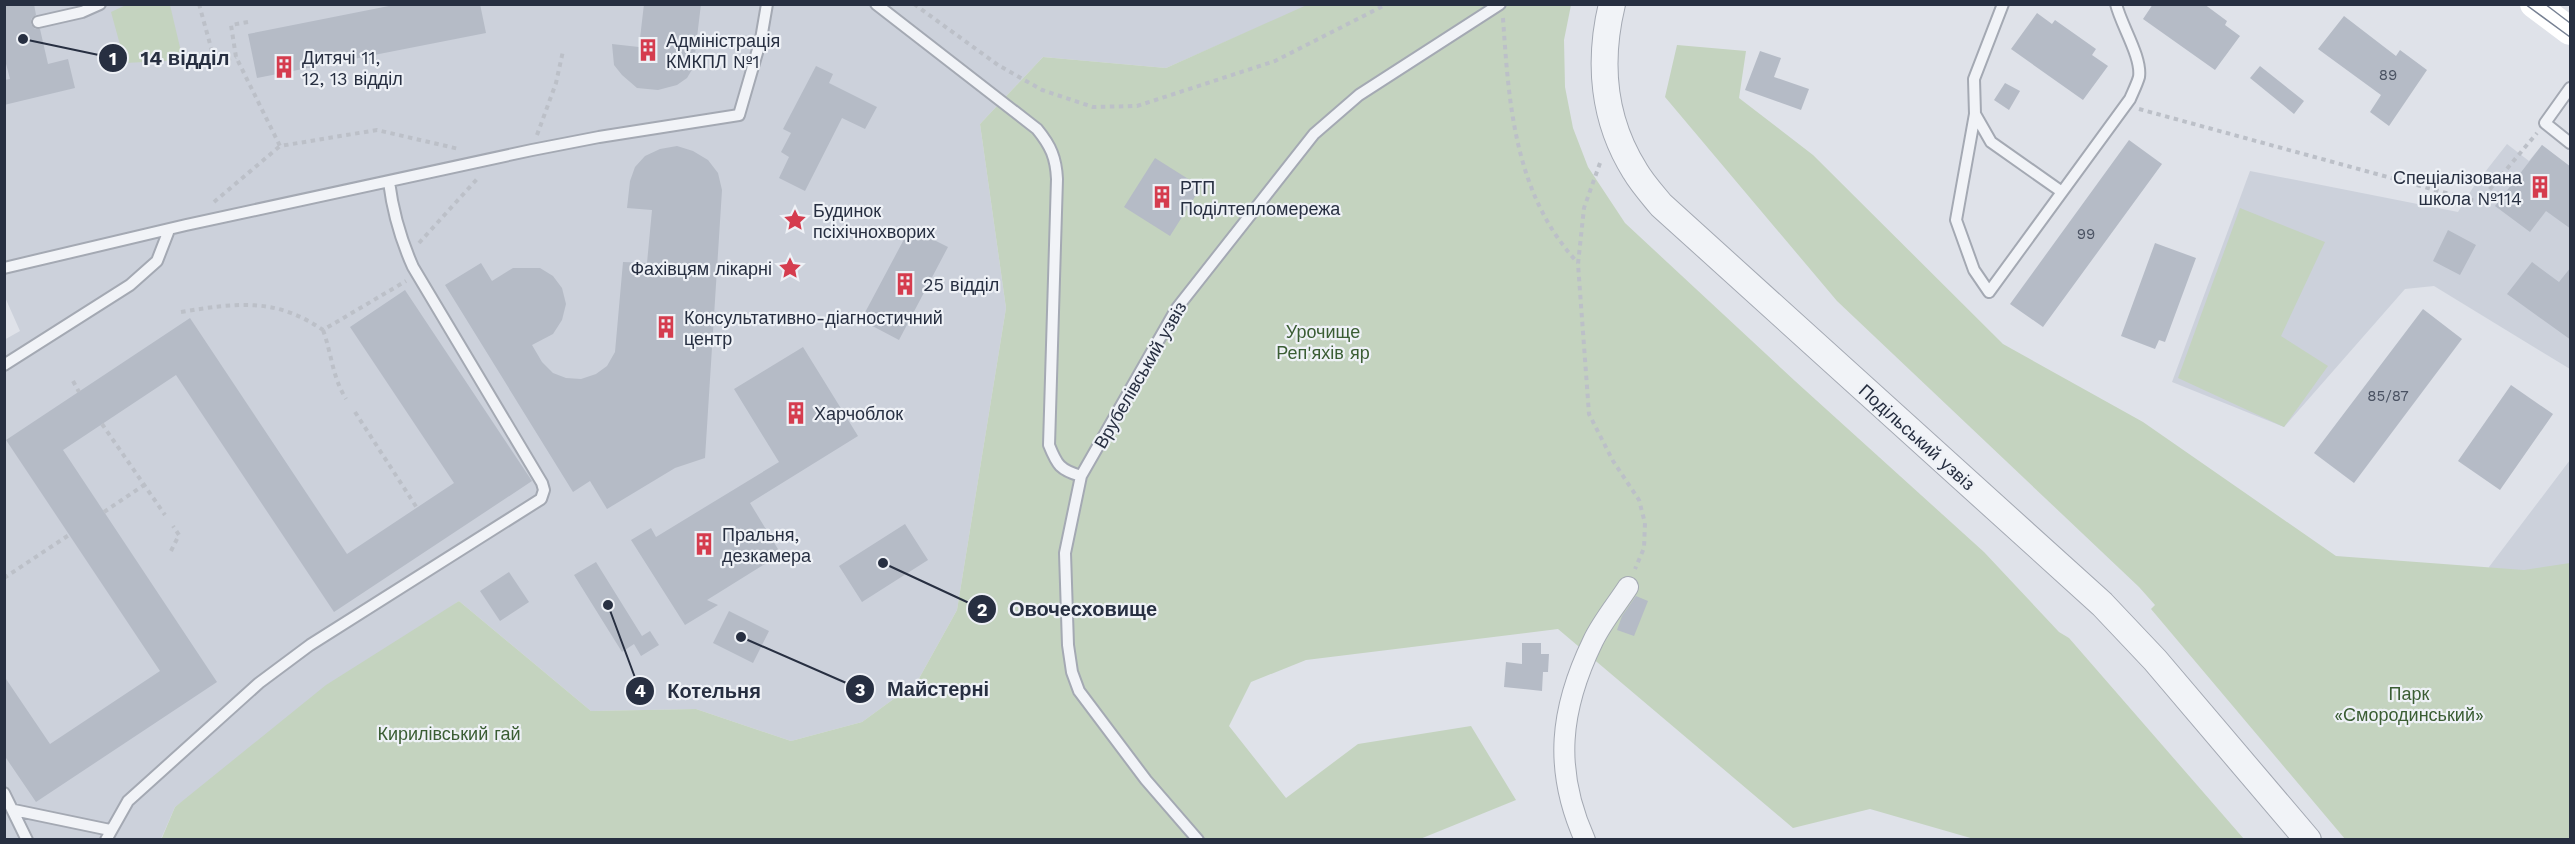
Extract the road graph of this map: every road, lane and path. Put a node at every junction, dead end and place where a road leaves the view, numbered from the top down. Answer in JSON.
{"nodes":[{"id":1,"x":100,"y":4,"type":"edge"},
{"id":2,"x":199,"y":4,"type":"edge"},
{"id":3,"x":767,"y":4,"type":"edge"},
{"id":4,"x":876,"y":4,"type":"edge"},
{"id":5,"x":914,"y":4,"type":"edge"},
{"id":6,"x":1387,"y":4,"type":"edge"},
{"id":7,"x":1612,"y":4,"type":"edge"},
{"id":8,"x":2003,"y":4,"type":"edge"},
{"id":9,"x":2116,"y":4,"type":"edge"},
{"id":10,"x":2534,"y":4,"type":"edge"},
{"id":11,"x":1502,"y":10,"type":"edge"},
{"id":12,"x":38,"y":22,"type":"dead end"},
{"id":13,"x":248,"y":22,"type":"dead end"},
{"id":14,"x":2571,"y":31,"type":"edge"},
{"id":15,"x":563,"y":51,"type":"dead end"},
{"id":16,"x":236,"y":57,"type":"junction"},
{"id":17,"x":2571,"y":88,"type":"edge"},
{"id":18,"x":2125,"y":106,"type":"junction"},
{"id":19,"x":1975,"y":114,"type":"junction"},
{"id":20,"x":2545,"y":123,"type":"junction"},
{"id":21,"x":2571,"y":143,"type":"edge"},
{"id":22,"x":280,"y":146,"type":"junction"},
{"id":23,"x":532,"y":150,"type":"junction"},
{"id":24,"x":496,"y":158,"type":"junction"},
{"id":25,"x":1600,"y":163,"type":"dead end"},
{"id":26,"x":389,"y":182,"type":"junction"},
{"id":27,"x":2062,"y":192,"type":"junction"},
{"id":28,"x":186,"y":225,"type":"junction"},
{"id":29,"x":169,"y":230,"type":"junction"},
{"id":30,"x":407,"y":255,"type":"junction"},
{"id":31,"x":1578,"y":264,"type":"junction"},
{"id":32,"x":4,"y":268,"type":"edge"},
{"id":33,"x":396,"y":287,"type":"dead end"},
{"id":34,"x":181,"y":312,"type":"dead end"},
{"id":35,"x":323,"y":330,"type":"junction"},
{"id":36,"x":4,"y":365,"type":"edge"},
{"id":37,"x":73,"y":381,"type":"dead end"},
{"id":38,"x":80,"y":392,"type":"dead end"},
{"id":39,"x":346,"y":399,"type":"dead end"},
{"id":40,"x":355,"y":412,"type":"dead end"},
{"id":41,"x":102,"y":424,"type":"dead end"},
{"id":42,"x":1081,"y":476,"type":"junction"},
{"id":43,"x":144,"y":485,"type":"junction"},
{"id":44,"x":417,"y":508,"type":"dead end"},
{"id":45,"x":104,"y":512,"type":"dead end"},
{"id":46,"x":165,"y":515,"type":"dead end"},
{"id":47,"x":173,"y":526,"type":"dead end"},
{"id":48,"x":69,"y":535,"type":"dead end"},
{"id":49,"x":171,"y":551,"type":"dead end"},
{"id":50,"x":4,"y":578,"type":"edge"},
{"id":51,"x":1628,"y":587,"type":"joint"},
{"id":52,"x":4,"y":793,"type":"edge"},
{"id":53,"x":14,"y":810,"type":"junction"},
{"id":54,"x":108,"y":835,"type":"edge"},
{"id":55,"x":27,"y":840,"type":"edge"},
{"id":56,"x":1198,"y":840,"type":"edge"},
{"id":57,"x":1585,"y":840,"type":"edge"},
{"id":58,"x":2308,"y":840,"type":"edge"}],
"edges":[{"from":1,"to":12,"type":"lane"},
{"from":2,"to":16,"type":"path"},
{"from":3,"to":23,"type":"lane"},
{"from":4,"to":42,"type":"lane"},
{"from":5,"to":6,"type":"path"},
{"from":7,"to":58,"type":"street","name":"Подільський узвіз"},
{"from":8,"to":19,"type":"lane"},
{"from":9,"to":18,"type":"lane"},
{"from":10,"to":14,"type":"main road"},
{"from":11,"to":31,"type":"path"},
{"from":11,"to":42,"type":"lane","name":"Врубелівський узвіз"},
{"from":13,"to":16,"type":"path"},
{"from":15,"to":23,"type":"path"},
{"from":16,"to":22,"type":"path"},
{"from":17,"to":20,"type":"lane"},
{"from":18,"to":20,"type":"path"},
{"from":18,"to":27,"type":"lane"},
{"from":19,"to":27,"type":"lane"},
{"from":19,"to":27,"type":"lane"},
{"from":20,"to":21,"type":"lane"},
{"from":22,"to":24,"type":"path"},
{"from":22,"to":28,"type":"path"},
{"from":23,"to":24,"type":"lane"},
{"from":24,"to":26,"type":"lane"},
{"from":24,"to":30,"type":"path"},
{"from":25,"to":31,"type":"path"},
{"from":26,"to":28,"type":"lane"},
{"from":26,"to":30,"type":"lane"},
{"from":28,"to":29,"type":"lane"},
{"from":29,"to":32,"type":"lane"},
{"from":29,"to":36,"type":"lane"},
{"from":30,"to":54,"type":"lane"},
{"from":31,"to":51,"type":"path"},
{"from":33,"to":35,"type":"path"},
{"from":34,"to":35,"type":"path"},
{"from":35,"to":39,"type":"path"},
{"from":37,"to":38,"type":"path"},
{"from":40,"to":44,"type":"path"},
{"from":41,"to":43,"type":"path"},
{"from":42,"to":56,"type":"lane","name":"Врубелівський узвіз"},
{"from":43,"to":45,"type":"path"},
{"from":43,"to":46,"type":"path"},
{"from":47,"to":49,"type":"path"},
{"from":48,"to":50,"type":"path"},
{"from":51,"to":57,"type":"street"},
{"from":52,"to":53,"type":"lane"},
{"from":53,"to":54,"type":"lane"},
{"from":53,"to":55,"type":"lane"}]}
